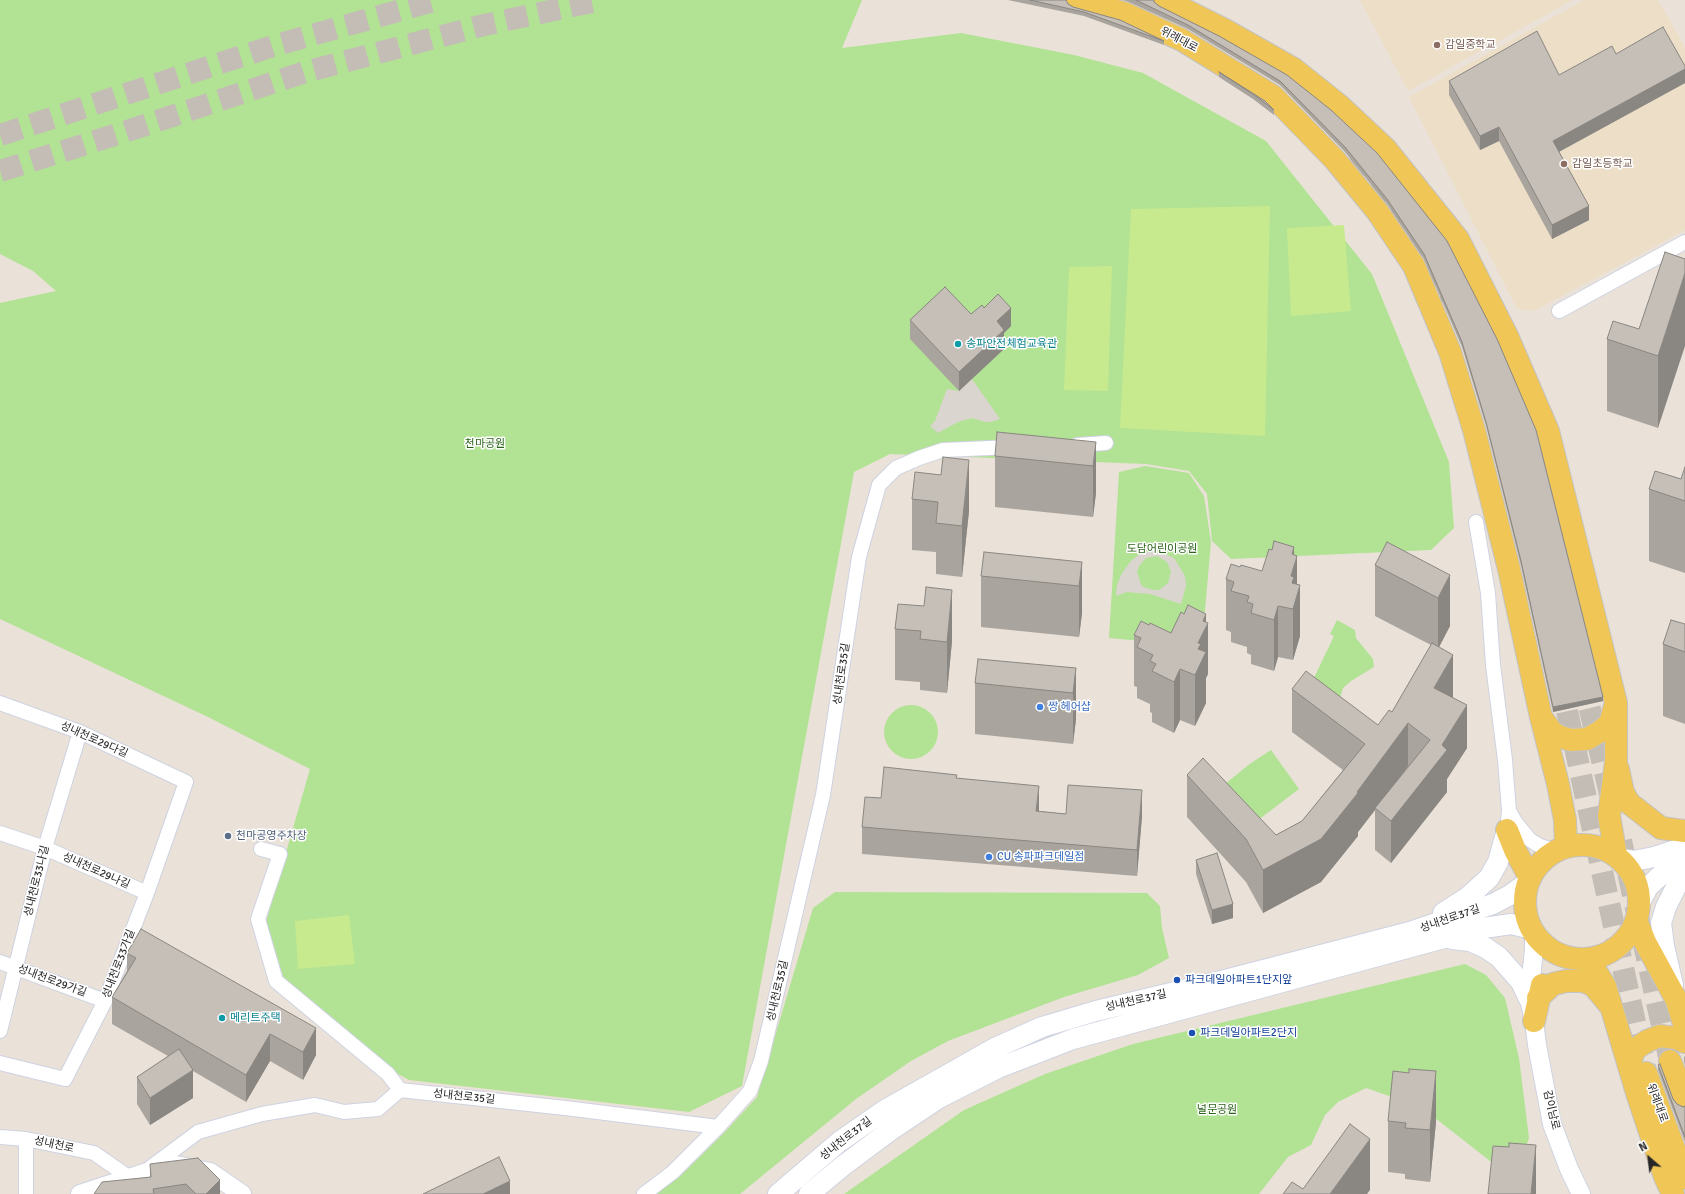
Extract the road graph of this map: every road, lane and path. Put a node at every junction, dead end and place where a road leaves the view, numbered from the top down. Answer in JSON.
{"nodes":[{"id":1,"x":1077,"y":0,"type":"edge"},
{"id":2,"x":1165,"y":0,"type":"edge"},
{"id":3,"x":1685,"y":242,"type":"edge"},
{"id":4,"x":1559,"y":311,"type":"dead end"},
{"id":5,"x":1106,"y":443,"type":"dead end"},
{"id":6,"x":1061,"y":445,"type":"edge"},
{"id":7,"x":1030,"y":446,"type":"edge"},
{"id":8,"x":1476,"y":522,"type":"dead end"},
{"id":9,"x":0,"y":703,"type":"edge"},
{"id":10,"x":1616,"y":703,"type":"junction"},
{"id":11,"x":1541,"y":717,"type":"junction"},
{"id":12,"x":80,"y":732,"type":"junction"},
{"id":13,"x":1616,"y":761,"type":"junction"},
{"id":14,"x":186,"y":782,"type":"joint"},
{"id":15,"x":1508,"y":820,"type":"junction"},
{"id":16,"x":1685,"y":831,"type":"edge"},
{"id":17,"x":0,"y":833,"type":"edge"},
{"id":18,"x":1685,"y":847,"type":"edge"},
{"id":19,"x":45,"y":848,"type":"junction"},
{"id":20,"x":261,"y":848,"type":"dead end"},
{"id":21,"x":1561,"y":849,"type":"junction"},
{"id":22,"x":1618,"y":858,"type":"junction"},
{"id":23,"x":1685,"y":859,"type":"edge"},
{"id":24,"x":1685,"y":877,"type":"edge"},
{"id":25,"x":1529,"y":880,"type":"junction"},
{"id":26,"x":147,"y":893,"type":"junction"},
{"id":27,"x":1637,"y":915,"type":"junction"},
{"id":28,"x":1533,"y":931,"type":"junction"},
{"id":29,"x":1410,"y":932,"type":"junction"},
{"id":30,"x":1444,"y":939,"type":"junction"},
{"id":31,"x":1578,"y":959,"type":"junction"},
{"id":32,"x":0,"y":962,"type":"edge"},
{"id":33,"x":16,"y":968,"type":"junction"},
{"id":34,"x":1212,"y":992,"type":"junction"},
{"id":35,"x":1534,"y":999,"type":"junction"},
{"id":36,"x":1676,"y":999,"type":"junction"},
{"id":37,"x":105,"y":1000,"type":"junction"},
{"id":38,"x":1534,"y":1021,"type":"joint"},
{"id":39,"x":1617,"y":1024,"type":"junction"},
{"id":40,"x":1685,"y":1026,"type":"edge"},
{"id":41,"x":0,"y":1031,"type":"edge"},
{"id":42,"x":1685,"y":1042,"type":"edge"},
{"id":43,"x":1670,"y":1060,"type":"tunnel mouth"},
{"id":44,"x":0,"y":1063,"type":"edge"},
{"id":45,"x":1638,"y":1070,"type":"junction"},
{"id":46,"x":400,"y":1090,"type":"junction"},
{"id":47,"x":1685,"y":1099,"type":"edge"},
{"id":48,"x":718,"y":1127,"type":"junction"},
{"id":49,"x":0,"y":1137,"type":"edge"},
{"id":50,"x":26,"y":1139,"type":"junction"},
{"id":51,"x":137,"y":1175,"type":"junction"},
{"id":52,"x":1685,"y":1178,"type":"edge"},
{"id":53,"x":26,"y":1194,"type":"edge"},
{"id":54,"x":80,"y":1194,"type":"edge"},
{"id":55,"x":242,"y":1194,"type":"edge"},
{"id":56,"x":644,"y":1194,"type":"edge"},
{"id":57,"x":778,"y":1194,"type":"edge"},
{"id":58,"x":809,"y":1194,"type":"edge"},
{"id":59,"x":1582,"y":1194,"type":"edge"},
{"id":60,"x":1673,"y":1194,"type":"edge"}],
"edges":[{"from":1,"to":11,"type":"main road","name":"위례대로"},
{"from":2,"to":10,"type":"main road"},
{"from":3,"to":4,"type":"street"},
{"from":5,"to":6,"type":"street"},
{"from":7,"to":48,"type":"street","name":"성내천로35길"},
{"from":8,"to":15,"type":"street"},
{"from":9,"to":12,"type":"street","name":"성내천로29다길"},
{"from":10,"to":11,"type":"main road"},
{"from":10,"to":13,"type":"main road"},
{"from":11,"to":21,"type":"main road","name":"위례대로"},
{"from":12,"to":14,"type":"street","name":"성내천로29다길"},
{"from":12,"to":19,"type":"street","name":"성내천로33나길"},
{"from":13,"to":16,"type":"main road"},
{"from":13,"to":22,"type":"main road"},
{"from":14,"to":26,"type":"street","name":"성내천로33가길"},
{"from":15,"to":21,"type":"street"},
{"from":15,"to":25,"type":"main road"},
{"from":15,"to":29,"type":"main road"},
{"from":17,"to":19,"type":"street","name":"성내천로29나길"},
{"from":18,"to":22,"type":"main road"},
{"from":19,"to":26,"type":"street","name":"성내천로29나길"},
{"from":19,"to":33,"type":"street","name":"성내천로33나길"},
{"from":20,"to":46,"type":"street"},
{"from":21,"to":22,"type":"main road"},
{"from":21,"to":25,"type":"main road"},
{"from":22,"to":27,"type":"main road"},
{"from":23,"to":27,"type":"main road"},
{"from":24,"to":36,"type":"main road"},
{"from":25,"to":28,"type":"main road"},
{"from":25,"to":29,"type":"main road","name":"성내천로37길"},
{"from":26,"to":37,"type":"street","name":"성내천로33가길"},
{"from":27,"to":31,"type":"main road"},
{"from":27,"to":36,"type":"main road"},
{"from":28,"to":30,"type":"main road","name":"성내천로37길"},
{"from":28,"to":31,"type":"main road"},
{"from":28,"to":35,"type":"street"},
{"from":29,"to":34,"type":"main road","name":"성내천로37길"},
{"from":30,"to":34,"type":"main road","name":"성내천로37길"},
{"from":30,"to":35,"type":"main road"},
{"from":31,"to":35,"type":"main road"},
{"from":31,"to":39,"type":"main road"},
{"from":32,"to":33,"type":"street","name":"성내천로29가길"},
{"from":33,"to":37,"type":"street","name":"성내천로29가길"},
{"from":33,"to":41,"type":"street","name":"성내천로33나길"},
{"from":34,"to":57,"type":"main road","name":"성내천로37길"},
{"from":34,"to":58,"type":"main road","name":"성내천로37길"},
{"from":35,"to":38,"type":"main road"},
{"from":35,"to":39,"type":"main road"},
{"from":36,"to":40,"type":"main road"},
{"from":37,"to":44,"type":"street","name":"성내천로33가길"},
{"from":38,"to":59,"type":"street","name":"감이남로"},
{"from":39,"to":45,"type":"main road"},
{"from":42,"to":45,"type":"main road"},
{"from":43,"to":47,"type":"main road"},
{"from":45,"to":52,"type":"main road","name":"위례대로"},
{"from":45,"to":60,"type":"main road"},
{"from":46,"to":48,"type":"street","name":"성내천로35길"},
{"from":46,"to":51,"type":"street"},
{"from":48,"to":56,"type":"street"},
{"from":49,"to":50,"type":"street"},
{"from":50,"to":51,"type":"street","name":"성내천로"},
{"from":50,"to":53,"type":"street","name":"성내천로"},
{"from":51,"to":54,"type":"street"},
{"from":51,"to":55,"type":"street"}]}
